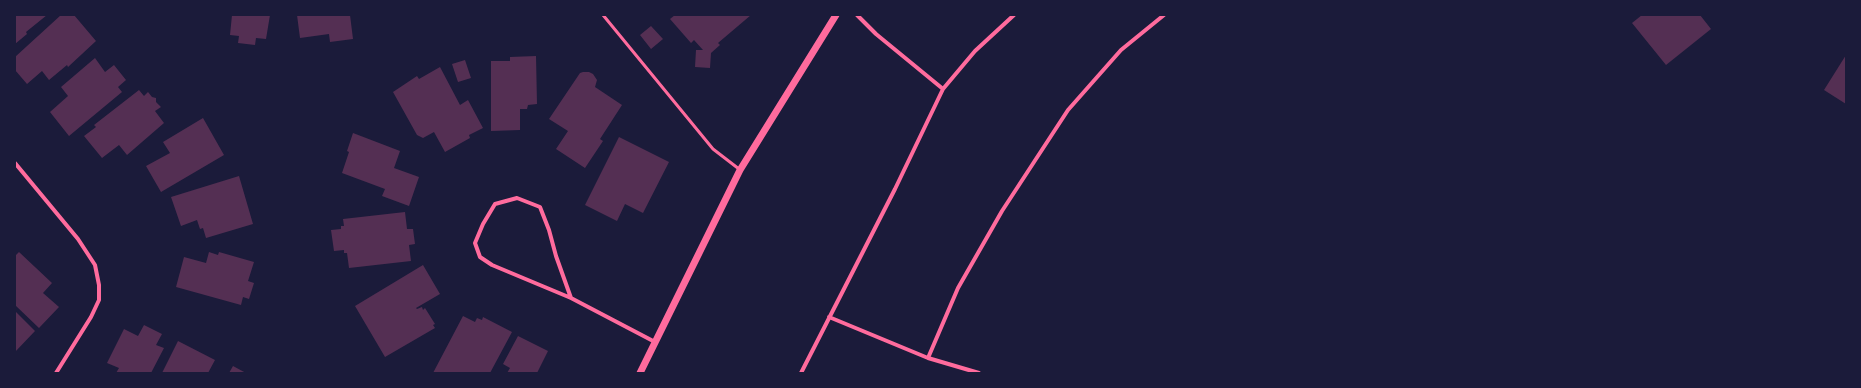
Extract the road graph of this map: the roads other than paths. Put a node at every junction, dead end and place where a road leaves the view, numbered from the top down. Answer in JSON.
{"nodes":[{"id":1,"x":603,"y":15,"type":"edge"},
{"id":2,"x":836,"y":15,"type":"edge"},
{"id":3,"x":858,"y":15,"type":"edge"},
{"id":4,"x":1014,"y":15,"type":"edge"},
{"id":5,"x":1164,"y":15,"type":"edge"},
{"id":6,"x":944,"y":89,"type":"junction"},
{"id":7,"x":15,"y":163,"type":"edge"},
{"id":8,"x":740,"y":170,"type":"junction"},
{"id":9,"x":571,"y":298,"type":"junction"},
{"id":10,"x":829,"y":317,"type":"junction"},
{"id":11,"x":655,"y":342,"type":"junction"},
{"id":12,"x":928,"y":358,"type":"junction"},
{"id":13,"x":56,"y":373,"type":"edge"},
{"id":14,"x":640,"y":373,"type":"edge"},
{"id":15,"x":801,"y":373,"type":"edge"},
{"id":16,"x":979,"y":373,"type":"edge"}],
"edges":[{"from":1,"to":8,"type":"lane"},
{"from":2,"to":8,"type":"street"},
{"from":3,"to":6,"type":"street"},
{"from":4,"to":6,"type":"street"},
{"from":5,"to":12,"type":"street"},
{"from":6,"to":10,"type":"street"},
{"from":7,"to":13,"type":"street"},
{"from":8,"to":11,"type":"street"},
{"from":9,"to":9,"type":"street"},
{"from":9,"to":11,"type":"street"},
{"from":10,"to":12,"type":"street"},
{"from":10,"to":15,"type":"street"},
{"from":11,"to":14,"type":"street"},
{"from":12,"to":16,"type":"street"}]}
